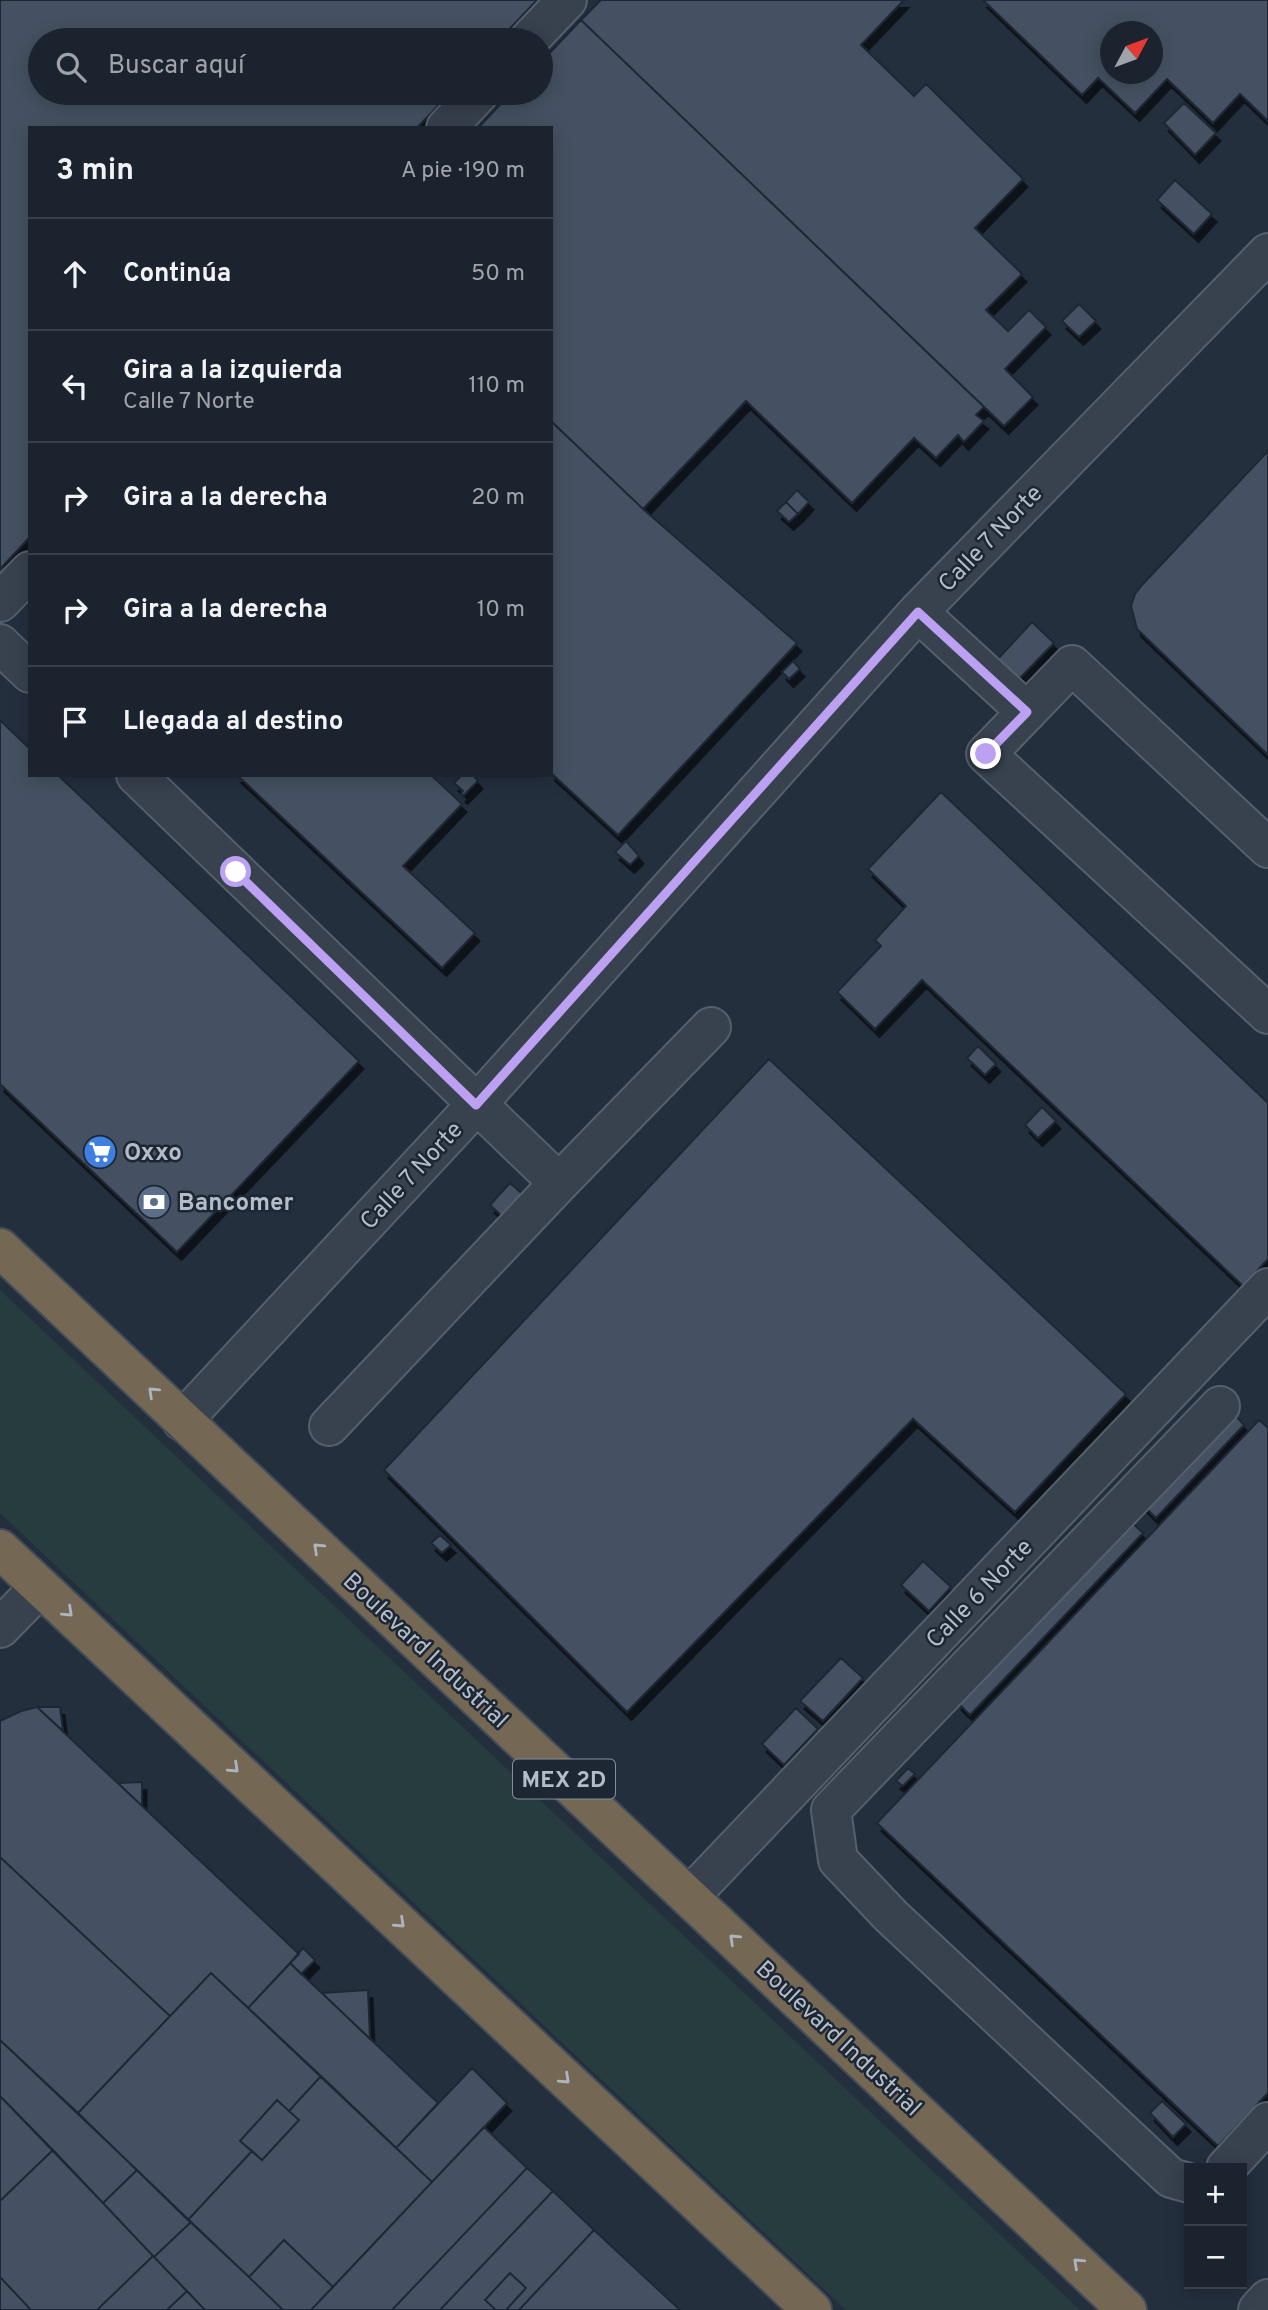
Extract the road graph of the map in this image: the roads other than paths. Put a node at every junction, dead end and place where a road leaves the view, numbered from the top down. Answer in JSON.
{"nodes":[{"id":1,"x":566,"y":0,"type":"edge"},
{"id":2,"x":540,"y":28,"type":"edge"},
{"id":3,"x":468,"y":105,"type":"edge"},
{"id":4,"x":448,"y":126,"type":"edge"},
{"id":5,"x":1268,"y":253,"type":"edge"},
{"id":6,"x":28,"y":572,"type":"edge"},
{"id":7,"x":0,"y":602,"type":"edge"},
{"id":8,"x":918,"y":612,"type":"junction"},
{"id":9,"x":0,"y":644,"type":"edge"},
{"id":10,"x":28,"y":671,"type":"edge"},
{"id":11,"x":1027,"y":712,"type":"junction"},
{"id":12,"x":137,"y":777,"type":"edge"},
{"id":13,"x":1268,"y":848,"type":"edge"},
{"id":14,"x":1268,"y":1014,"type":"edge"},
{"id":15,"x":712,"y":1027,"type":"dead end"},
{"id":16,"x":476,"y":1105,"type":"junction"},
{"id":17,"x":559,"y":1183,"type":"junction"},
{"id":18,"x":0,"y":1248,"type":"edge"},
{"id":19,"x":1268,"y":1288,"type":"edge"},
{"id":20,"x":1220,"y":1406,"type":"dead end"},
{"id":21,"x":183,"y":1421,"type":"junction"},
{"id":22,"x":329,"y":1426,"type":"dead end"},
{"id":23,"x":0,"y":1549,"type":"edge"},
{"id":24,"x":40,"y":1587,"type":"junction"},
{"id":25,"x":0,"y":1628,"type":"edge"},
{"id":26,"x":690,"y":1897,"type":"junction"},
{"id":27,"x":1268,"y":2122,"type":"edge"},
{"id":28,"x":1231,"y":2163,"type":"edge"},
{"id":29,"x":1184,"y":2182,"type":"edge"},
{"id":30,"x":1268,"y":2299,"type":"edge"},
{"id":31,"x":798,"y":2306,"type":"edge"},
{"id":32,"x":1127,"y":2310,"type":"edge"},
{"id":33,"x":1258,"y":2310,"type":"edge"}],
"edges":[{"from":1,"to":2,"type":"street"},
{"from":3,"to":4,"type":"street"},
{"from":5,"to":8,"type":"street","name":"Calle 7 Norte"},
{"from":6,"to":7,"type":"street"},
{"from":8,"to":11,"type":"street"},
{"from":8,"to":16,"type":"street","name":"Calle 7 Norte"},
{"from":9,"to":10,"type":"street"},
{"from":11,"to":13,"type":"street"},
{"from":11,"to":14,"type":"street"},
{"from":12,"to":16,"type":"street"},
{"from":15,"to":17,"type":"street"},
{"from":16,"to":17,"type":"street"},
{"from":16,"to":21,"type":"street","name":"Calle 7 Norte"},
{"from":17,"to":22,"type":"street"},
{"from":21,"to":18,"type":"highway","name":"Boulevard Industrial","number":"MEX 2D","one_way":true},
{"from":19,"to":26,"type":"street","name":"Calle 6 Norte"},
{"from":20,"to":29,"type":"street"},
{"from":26,"to":21,"type":"highway","name":"Boulevard Industrial","number":"MEX 2D","one_way":true},
{"from":23,"to":24,"type":"highway"},
{"from":24,"to":25,"type":"street"},
{"from":24,"to":31,"type":"highway","one_way":true},
{"from":32,"to":26,"type":"highway","name":"Boulevard Industrial","number":"MEX 2D","one_way":true},
{"from":27,"to":28,"type":"street"},
{"from":30,"to":33,"type":"street"}]}
